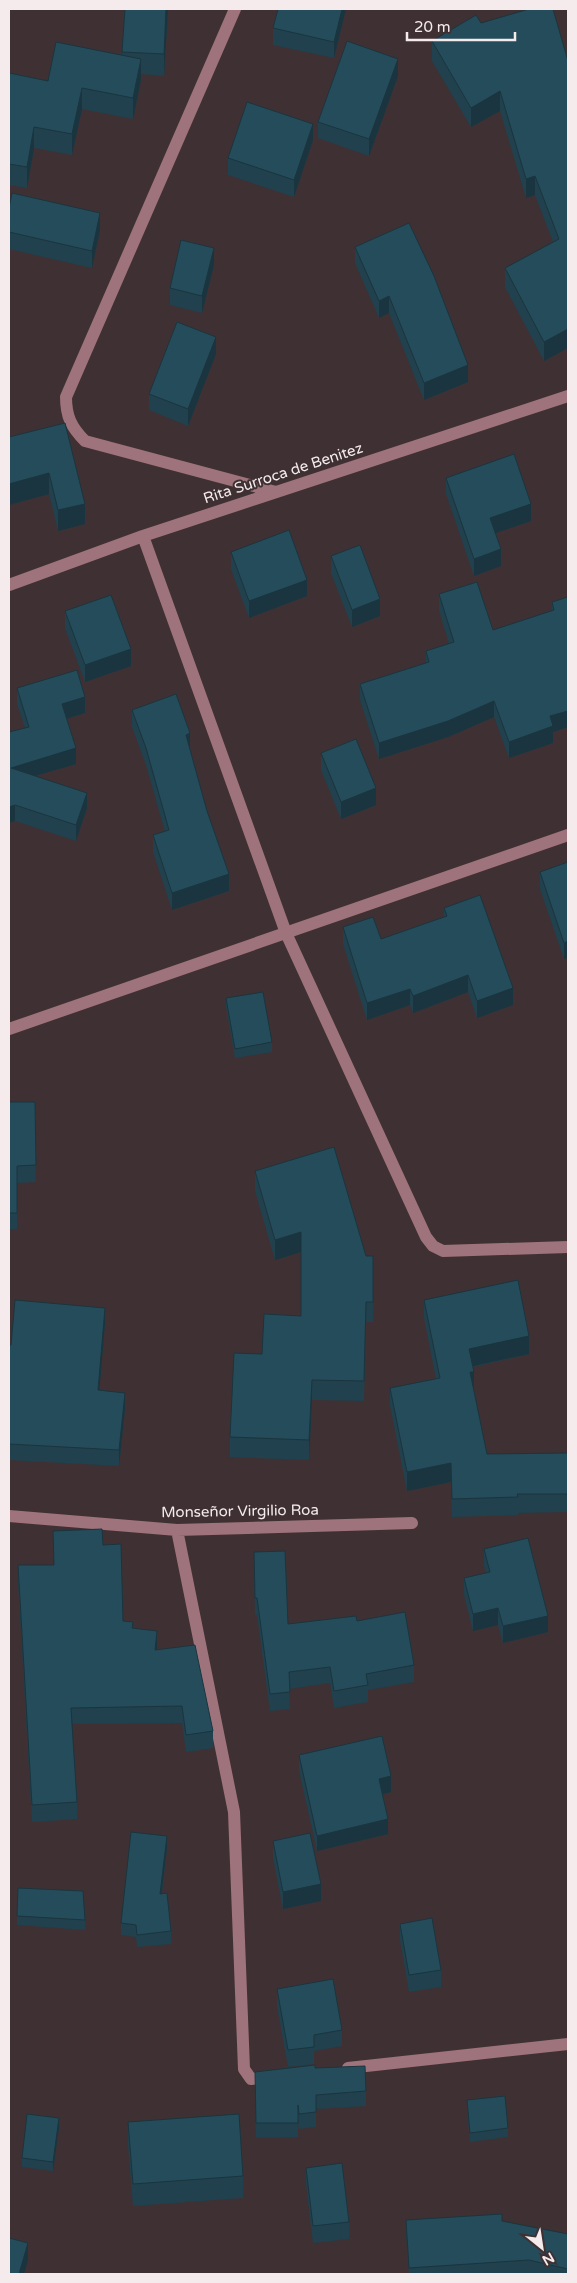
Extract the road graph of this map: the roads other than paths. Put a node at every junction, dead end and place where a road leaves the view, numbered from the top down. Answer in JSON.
{"nodes":[{"id":1,"x":235,"y":9,"type":"edge"},
{"id":2,"x":568,"y":396,"type":"edge"},
{"id":3,"x":276,"y":492,"type":"junction"},
{"id":4,"x":143,"y":536,"type":"junction"},
{"id":5,"x":9,"y":585,"type":"edge"},
{"id":6,"x":568,"y":835,"type":"edge"},
{"id":7,"x":286,"y":933,"type":"junction"},
{"id":8,"x":9,"y":1029,"type":"edge"},
{"id":9,"x":568,"y":1247,"type":"edge"},
{"id":10,"x":9,"y":1516,"type":"edge"},
{"id":11,"x":412,"y":1523,"type":"dead end"},
{"id":12,"x":177,"y":1530,"type":"junction"},
{"id":13,"x":568,"y":2044,"type":"edge"},
{"id":14,"x":330,"y":2070,"type":"edge"},
{"id":15,"x":281,"y":2076,"type":"edge"}],
"edges":[{"from":1,"to":3,"type":"street"},
{"from":2,"to":3,"type":"street","name":"Rita Surroca de Benitez"},
{"from":3,"to":4,"type":"street","name":"Rita Surroca de Benitez"},
{"from":4,"to":5,"type":"street","name":"Rita Surroca de Benitez"},
{"from":4,"to":7,"type":"street"},
{"from":6,"to":7,"type":"street"},
{"from":7,"to":8,"type":"street"},
{"from":7,"to":9,"type":"street"},
{"from":10,"to":12,"type":"street","name":"Monseñor Virgilio Roa"},
{"from":11,"to":12,"type":"street","name":"Monseñor Virgilio Roa"},
{"from":12,"to":15,"type":"street"},
{"from":13,"to":14,"type":"street"}]}
